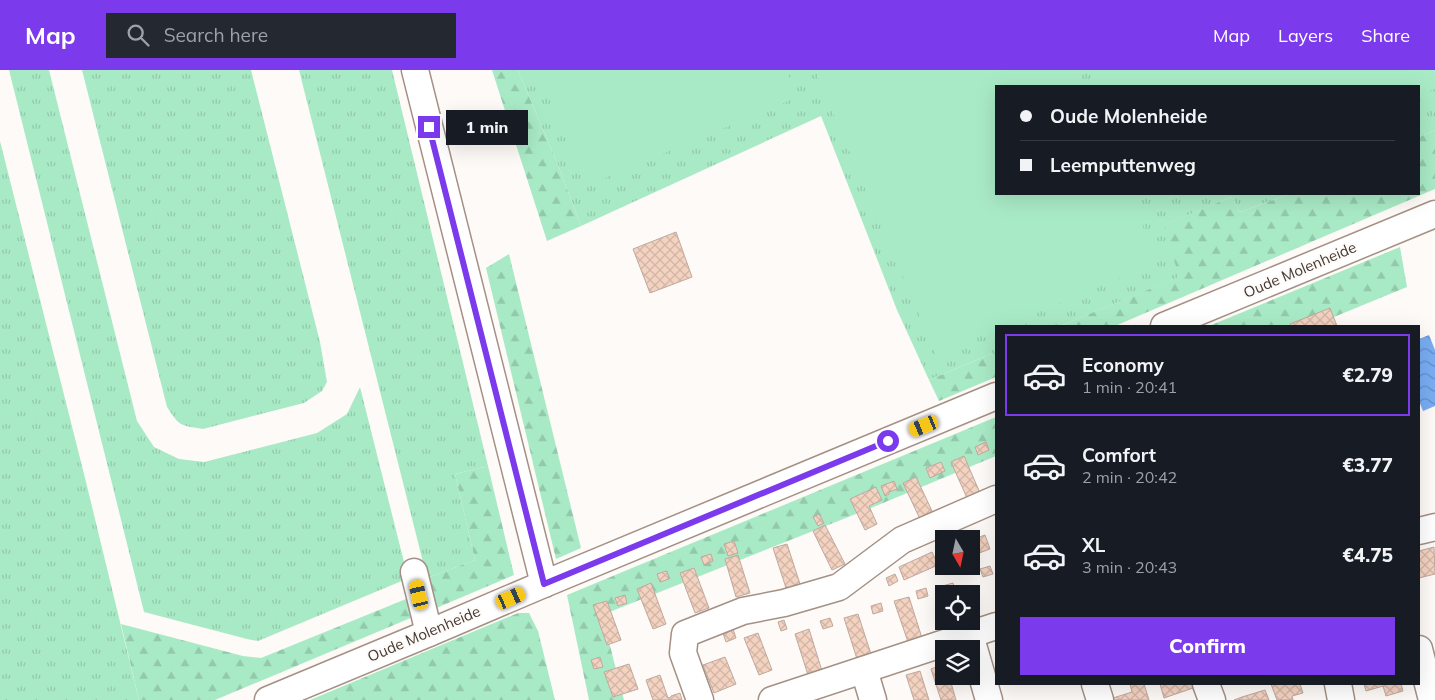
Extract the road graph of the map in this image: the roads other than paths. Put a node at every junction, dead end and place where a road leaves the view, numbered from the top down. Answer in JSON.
{"nodes":[{"id":1,"x":415,"y":70,"type":"edge"},
{"id":2,"x":1435,"y":214,"type":"edge"},
{"id":3,"x":1166,"y":325,"type":"edge"},
{"id":4,"x":995,"y":396,"type":"edge"},
{"id":5,"x":995,"y":499,"type":"edge"},
{"id":6,"x":1435,"y":527,"type":"edge"},
{"id":7,"x":1420,"y":531,"type":"edge"},
{"id":8,"x":414,"y":572,"type":"dead end"},
{"id":9,"x":544,"y":584,"type":"junction"},
{"id":10,"x":995,"y":626,"type":"edge"},
{"id":11,"x":429,"y":633,"type":"junction"},
{"id":12,"x":970,"y":635,"type":"junction"},
{"id":13,"x":1420,"y":653,"type":"edge"},
{"id":14,"x":864,"y":670,"type":"junction"},
{"id":15,"x":1095,"y":685,"type":"edge"},
{"id":16,"x":1206,"y":685,"type":"edge"},
{"id":17,"x":1338,"y":685,"type":"edge"},
{"id":18,"x":268,"y":700,"type":"edge"},
{"id":19,"x":700,"y":700,"type":"edge"},
{"id":20,"x":772,"y":700,"type":"edge"},
{"id":21,"x":873,"y":700,"type":"edge"},
{"id":22,"x":989,"y":700,"type":"edge"},
{"id":23,"x":1100,"y":700,"type":"edge"},
{"id":24,"x":1212,"y":700,"type":"edge"},
{"id":25,"x":1342,"y":700,"type":"edge"},
{"id":26,"x":1432,"y":700,"type":"edge"}],
"edges":[{"from":1,"to":9,"type":"street"},
{"from":2,"to":3,"type":"street","name":"Oude Molenheide"},
{"from":4,"to":9,"type":"street","name":"Oude Molenheide"},
{"from":5,"to":19,"type":"street"},
{"from":6,"to":7,"type":"street"},
{"from":8,"to":11,"type":"street"},
{"from":9,"to":11,"type":"street","name":"Oude Molenheide"},
{"from":10,"to":12,"type":"street"},
{"from":11,"to":18,"type":"street","name":"Oude Molenheide"},
{"from":12,"to":14,"type":"street"},
{"from":12,"to":22,"type":"street"},
{"from":13,"to":26,"type":"street"},
{"from":14,"to":20,"type":"street"},
{"from":14,"to":21,"type":"street"},
{"from":15,"to":23,"type":"street"},
{"from":16,"to":24,"type":"street"},
{"from":17,"to":25,"type":"street"}]}
